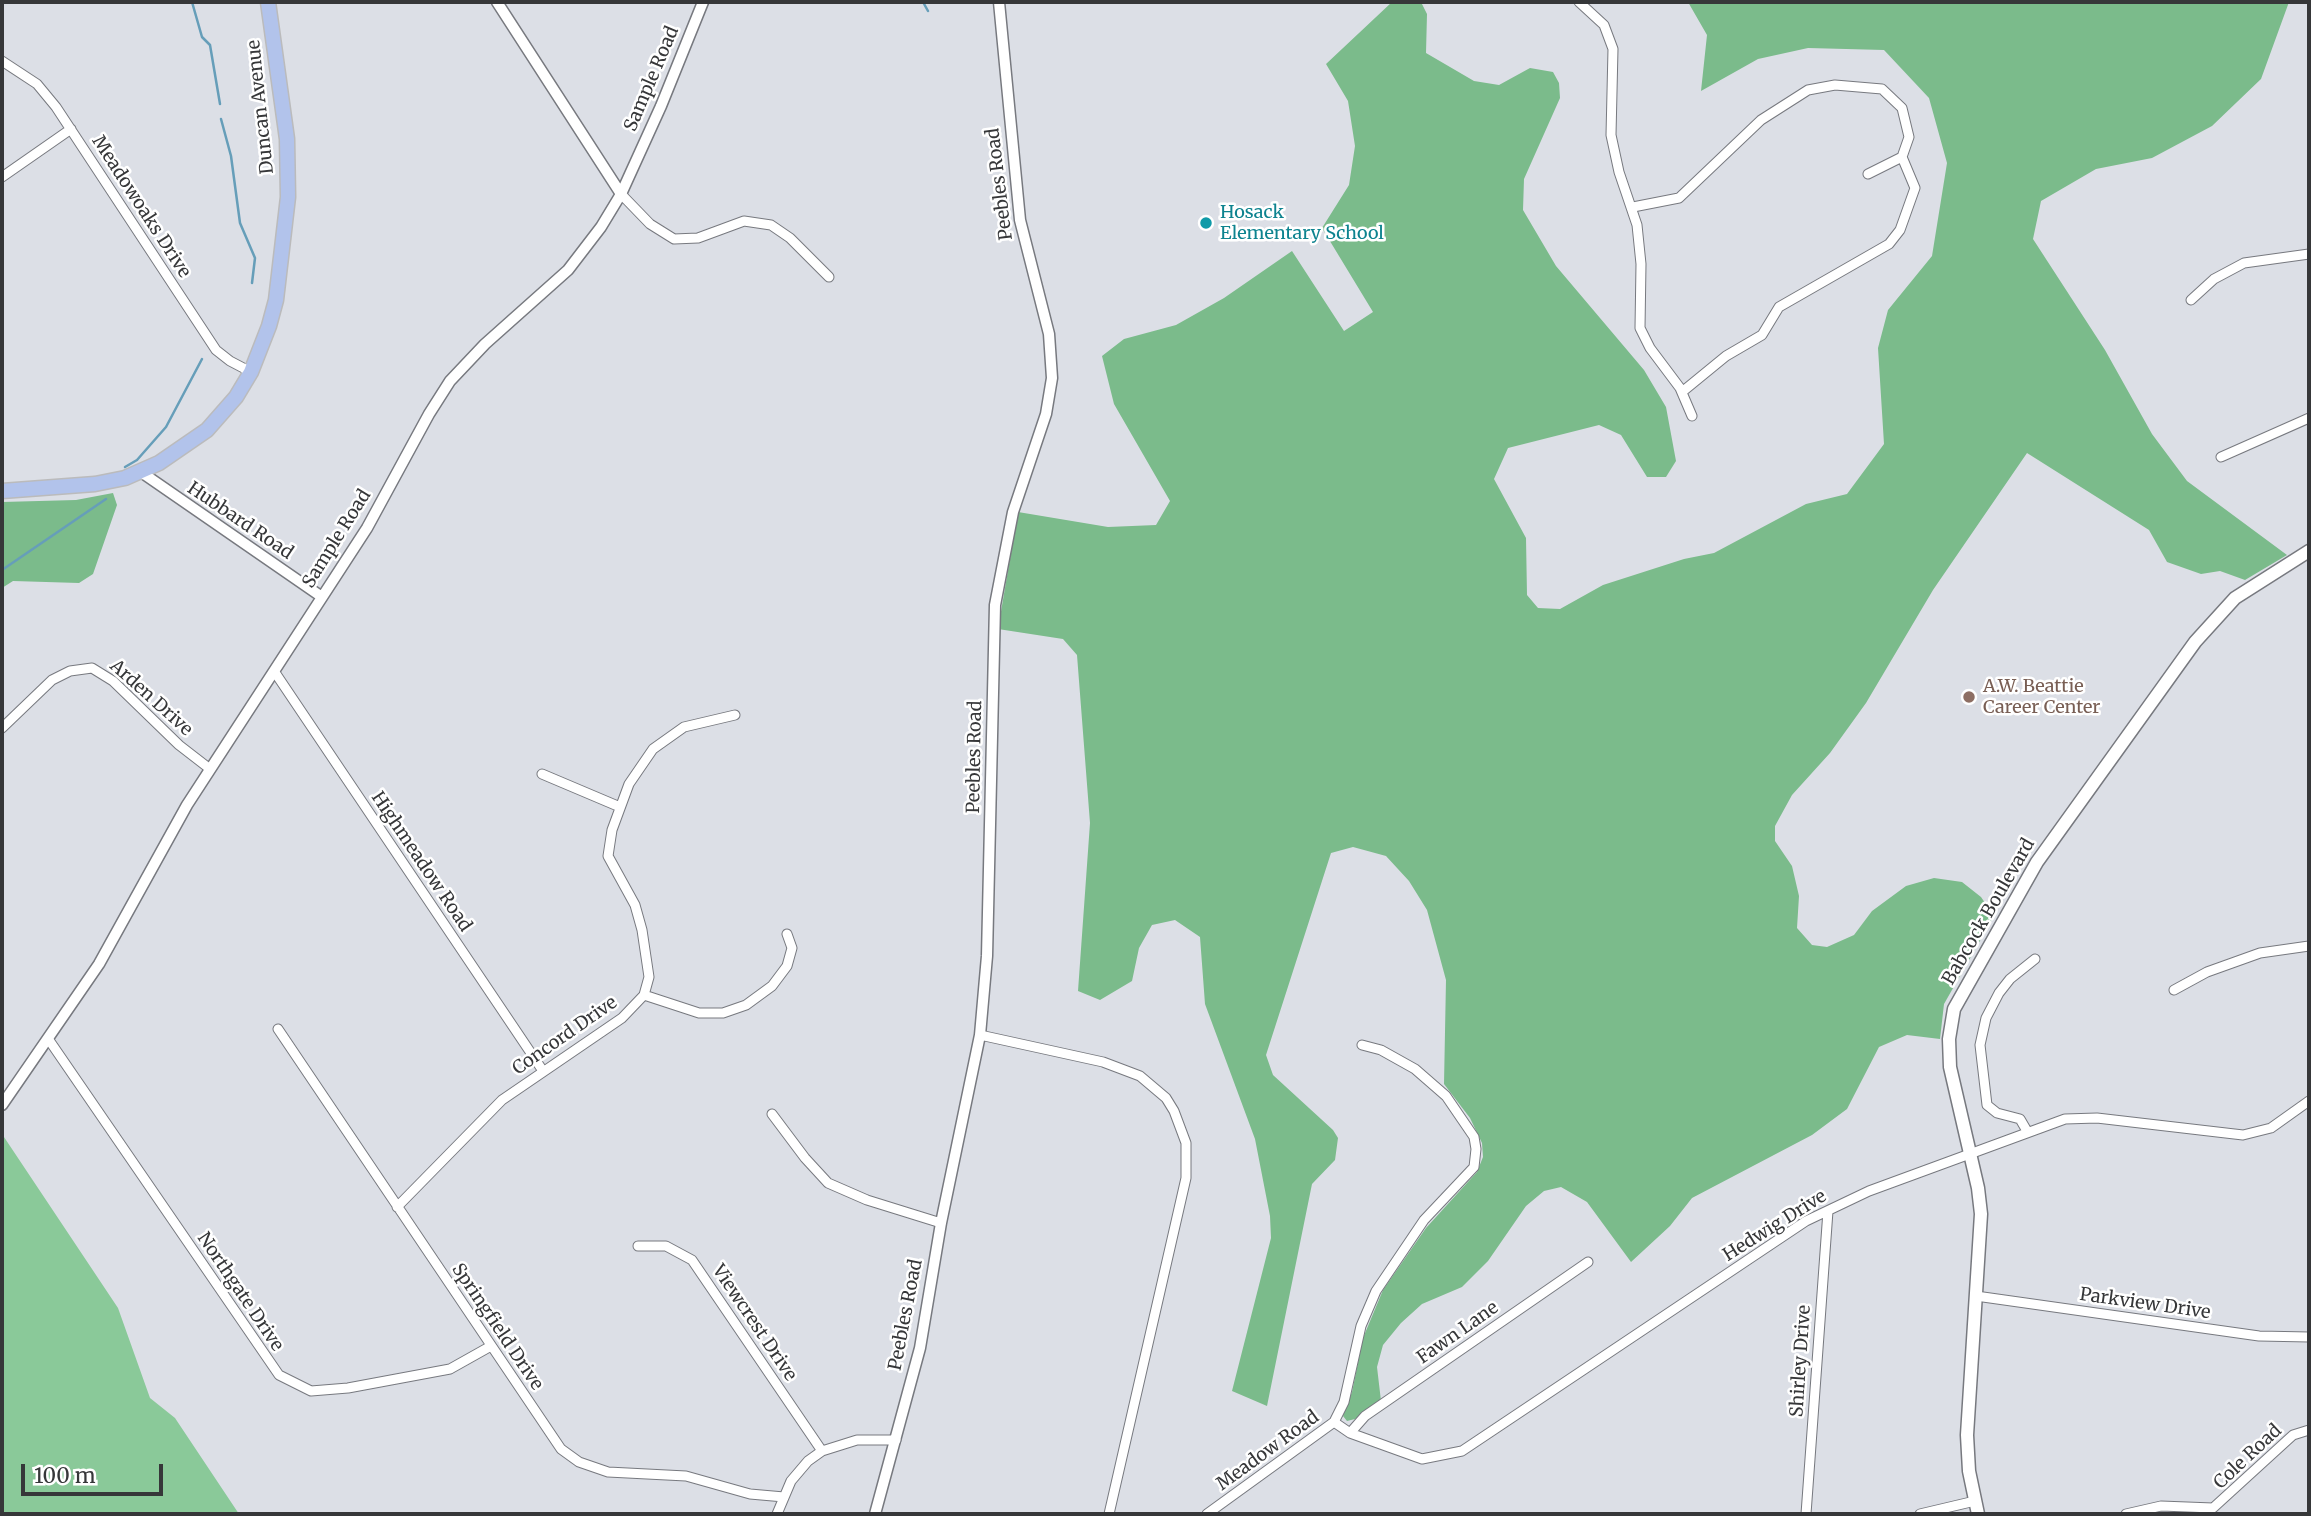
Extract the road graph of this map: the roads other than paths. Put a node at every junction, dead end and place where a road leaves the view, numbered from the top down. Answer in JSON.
{"nodes":[{"id":1,"x":268,"y":2,"type":"edge"},
{"id":2,"x":497,"y":2,"type":"edge"},
{"id":3,"x":999,"y":2,"type":"edge"},
{"id":4,"x":1579,"y":2,"type":"edge"},
{"id":5,"x":699,"y":4,"type":"edge"},
{"id":6,"x":2,"y":61,"type":"edge"},
{"id":7,"x":71,"y":129,"type":"junction"},
{"id":8,"x":1902,"y":157,"type":"junction"},
{"id":9,"x":1868,"y":174,"type":"dead end"},
{"id":10,"x":2,"y":177,"type":"edge"},
{"id":11,"x":621,"y":194,"type":"junction"},
{"id":12,"x":1633,"y":207,"type":"junction"},
{"id":13,"x":2309,"y":254,"type":"edge"},
{"id":14,"x":829,"y":277,"type":"dead end"},
{"id":15,"x":2191,"y":300,"type":"dead end"},
{"id":16,"x":251,"y":372,"type":"junction"},
{"id":17,"x":1682,"y":392,"type":"junction"},
{"id":18,"x":1692,"y":416,"type":"dead end"},
{"id":19,"x":2309,"y":418,"type":"edge"},
{"id":20,"x":2221,"y":457,"type":"dead end"},
{"id":21,"x":141,"y":472,"type":"junction"},
{"id":22,"x":2,"y":491,"type":"edge"},
{"id":23,"x":2309,"y":551,"type":"edge"},
{"id":24,"x":322,"y":597,"type":"junction"},
{"id":25,"x":274,"y":671,"type":"junction"},
{"id":26,"x":735,"y":715,"type":"dead end"},
{"id":27,"x":2,"y":728,"type":"edge"},
{"id":28,"x":210,"y":769,"type":"junction"},
{"id":29,"x":542,"y":774,"type":"dead end"},
{"id":30,"x":620,"y":807,"type":"junction"},
{"id":31,"x":787,"y":934,"type":"dead end"},
{"id":32,"x":2309,"y":946,"type":"edge"},
{"id":33,"x":2035,"y":959,"type":"dead end"},
{"id":34,"x":2174,"y":989,"type":"dead end"},
{"id":35,"x":644,"y":995,"type":"junction"},
{"id":36,"x":278,"y":1029,"type":"dead end"},
{"id":37,"x":980,"y":1035,"type":"junction"},
{"id":38,"x":49,"y":1040,"type":"junction"},
{"id":39,"x":1362,"y":1045,"type":"dead end"},
{"id":40,"x":543,"y":1071,"type":"junction"},
{"id":41,"x":2309,"y":1101,"type":"edge"},
{"id":42,"x":2,"y":1105,"type":"edge"},
{"id":43,"x":772,"y":1114,"type":"dead end"},
{"id":44,"x":2027,"y":1131,"type":"junction"},
{"id":45,"x":1970,"y":1154,"type":"junction"},
{"id":46,"x":397,"y":1207,"type":"junction"},
{"id":47,"x":1828,"y":1210,"type":"junction"},
{"id":48,"x":941,"y":1223,"type":"junction"},
{"id":49,"x":638,"y":1246,"type":"dead end"},
{"id":50,"x":1588,"y":1262,"type":"dead end"},
{"id":51,"x":1976,"y":1296,"type":"junction"},
{"id":52,"x":2309,"y":1336,"type":"edge"},
{"id":53,"x":491,"y":1346,"type":"junction"},
{"id":54,"x":1334,"y":1422,"type":"junction"},
{"id":55,"x":2309,"y":1430,"type":"edge"},
{"id":56,"x":1350,"y":1433,"type":"junction"},
{"id":57,"x":896,"y":1440,"type":"junction"},
{"id":58,"x":822,"y":1451,"type":"junction"},
{"id":59,"x":784,"y":1497,"type":"junction"},
{"id":60,"x":1976,"y":1508,"type":"edge"},
{"id":61,"x":777,"y":1514,"type":"edge"},
{"id":62,"x":875,"y":1514,"type":"edge"},
{"id":63,"x":1109,"y":1514,"type":"edge"},
{"id":64,"x":1207,"y":1514,"type":"edge"},
{"id":65,"x":1806,"y":1514,"type":"edge"},
{"id":66,"x":1920,"y":1514,"type":"edge"},
{"id":67,"x":2126,"y":1514,"type":"edge"}],
"edges":[{"from":1,"to":16,"type":"main road","name":"Duncan Avenue"},
{"from":2,"to":11,"type":"street"},
{"from":3,"to":37,"type":"street","name":"Peebles Road"},
{"from":4,"to":12,"type":"street"},
{"from":5,"to":11,"type":"street","name":"Sample Road"},
{"from":6,"to":7,"type":"street","name":"Meadowoaks Drive"},
{"from":7,"to":10,"type":"street"},
{"from":7,"to":16,"type":"street","name":"Meadowoaks Drive"},
{"from":8,"to":9,"type":"street"},
{"from":8,"to":12,"type":"street"},
{"from":8,"to":17,"type":"street"},
{"from":11,"to":14,"type":"street"},
{"from":11,"to":24,"type":"street","name":"Sample Road"},
{"from":12,"to":17,"type":"street"},
{"from":13,"to":15,"type":"street"},
{"from":16,"to":21,"type":"main road","name":"Duncan Avenue"},
{"from":17,"to":18,"type":"street"},
{"from":19,"to":20,"type":"street"},
{"from":21,"to":22,"type":"main road","name":"Duncan Avenue"},
{"from":21,"to":24,"type":"street","name":"Hubbard Road"},
{"from":23,"to":45,"type":"main road","name":"Babcock Boulevard"},
{"from":24,"to":25,"type":"street","name":"Sample Road"},
{"from":25,"to":28,"type":"street","name":"Sample Road"},
{"from":25,"to":40,"type":"street","name":"Highmeadow Road"},
{"from":26,"to":30,"type":"street"},
{"from":27,"to":28,"type":"street","name":"Arden Drive"},
{"from":28,"to":38,"type":"street","name":"Sample Road"},
{"from":29,"to":30,"type":"street"},
{"from":30,"to":35,"type":"street"},
{"from":31,"to":35,"type":"street"},
{"from":32,"to":34,"type":"street"},
{"from":33,"to":44,"type":"street"},
{"from":35,"to":40,"type":"street","name":"Concord Drive"},
{"from":36,"to":46,"type":"street","name":"Springfield Drive"},
{"from":37,"to":48,"type":"street","name":"Peebles Road"},
{"from":37,"to":63,"type":"street"},
{"from":38,"to":42,"type":"street","name":"Sample Road"},
{"from":38,"to":53,"type":"street","name":"Northgate Drive"},
{"from":39,"to":54,"type":"street","name":"Meadow Road"},
{"from":40,"to":46,"type":"street","name":"Concord Drive"},
{"from":41,"to":44,"type":"street","name":"Hedwig Drive"},
{"from":43,"to":48,"type":"street"},
{"from":44,"to":45,"type":"street","name":"Hedwig Drive"},
{"from":45,"to":47,"type":"street","name":"Hedwig Drive"},
{"from":45,"to":51,"type":"main road","name":"Babcock Boulevard"},
{"from":46,"to":53,"type":"street","name":"Springfield Drive"},
{"from":47,"to":56,"type":"street","name":"Hedwig Drive"},
{"from":47,"to":65,"type":"street","name":"Shirley Drive"},
{"from":48,"to":57,"type":"street","name":"Peebles Road"},
{"from":49,"to":58,"type":"street","name":"Viewcrest Drive"},
{"from":50,"to":56,"type":"street","name":"Fawn Lane"},
{"from":51,"to":52,"type":"street","name":"Parkview Drive"},
{"from":51,"to":60,"type":"main road","name":"Babcock Boulevard"},
{"from":53,"to":59,"type":"street","name":"Springfield Drive"},
{"from":54,"to":56,"type":"street","name":"Hedwig Drive"},
{"from":54,"to":64,"type":"street","name":"Meadow Road"},
{"from":55,"to":67,"type":"street","name":"Cole Road"},
{"from":57,"to":58,"type":"street"},
{"from":57,"to":62,"type":"street","name":"Peebles Road"},
{"from":58,"to":59,"type":"street"},
{"from":59,"to":61,"type":"street"},
{"from":60,"to":66,"type":"street"}]}
